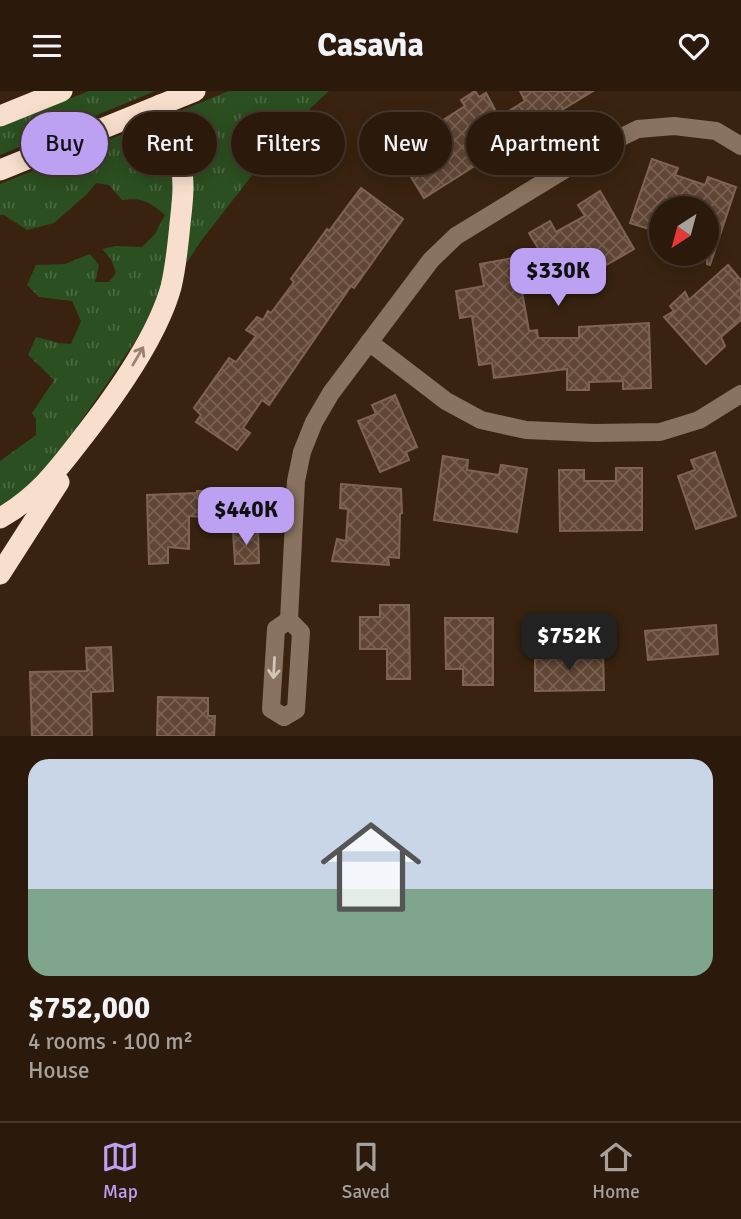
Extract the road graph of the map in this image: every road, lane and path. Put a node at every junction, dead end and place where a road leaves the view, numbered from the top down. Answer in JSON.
{"nodes":[{"id":1,"x":45,"y":91,"type":"edge"},
{"id":2,"x":62,"y":91,"type":"edge"},
{"id":3,"x":195,"y":91,"type":"edge"},
{"id":4,"x":160,"y":105,"type":"junction"},
{"id":5,"x":0,"y":115,"type":"edge"},
{"id":6,"x":741,"y":146,"type":"edge"},
{"id":7,"x":0,"y":170,"type":"edge"},
{"id":8,"x":369,"y":342,"type":"junction"},
{"id":9,"x":741,"y":394,"type":"edge"},
{"id":10,"x":113,"y":398,"type":"junction"},
{"id":11,"x":0,"y":518,"type":"edge"},
{"id":12,"x":0,"y":574,"type":"edge"},
{"id":13,"x":289,"y":620,"type":"junction"},
{"id":14,"x":284,"y":717,"type":"junction"},
{"id":15,"x":282,"y":736,"type":"edge"}],
"edges":[{"from":1,"to":5,"type":"highway"},
{"from":2,"to":5,"type":"highway"},
{"from":3,"to":4,"type":"highway"},
{"from":4,"to":7,"type":"highway"},
{"from":10,"to":4,"type":"highway","one_way":true},
{"from":6,"to":8,"type":"street"},
{"from":8,"to":9,"type":"street"},
{"from":8,"to":13,"type":"street"},
{"from":10,"to":11,"type":"highway"},
{"from":10,"to":12,"type":"highway"},
{"from":13,"to":14,"type":"street"},
{"from":13,"to":14,"type":"street","one_way":true},
{"from":14,"to":15,"type":"street"}]}
